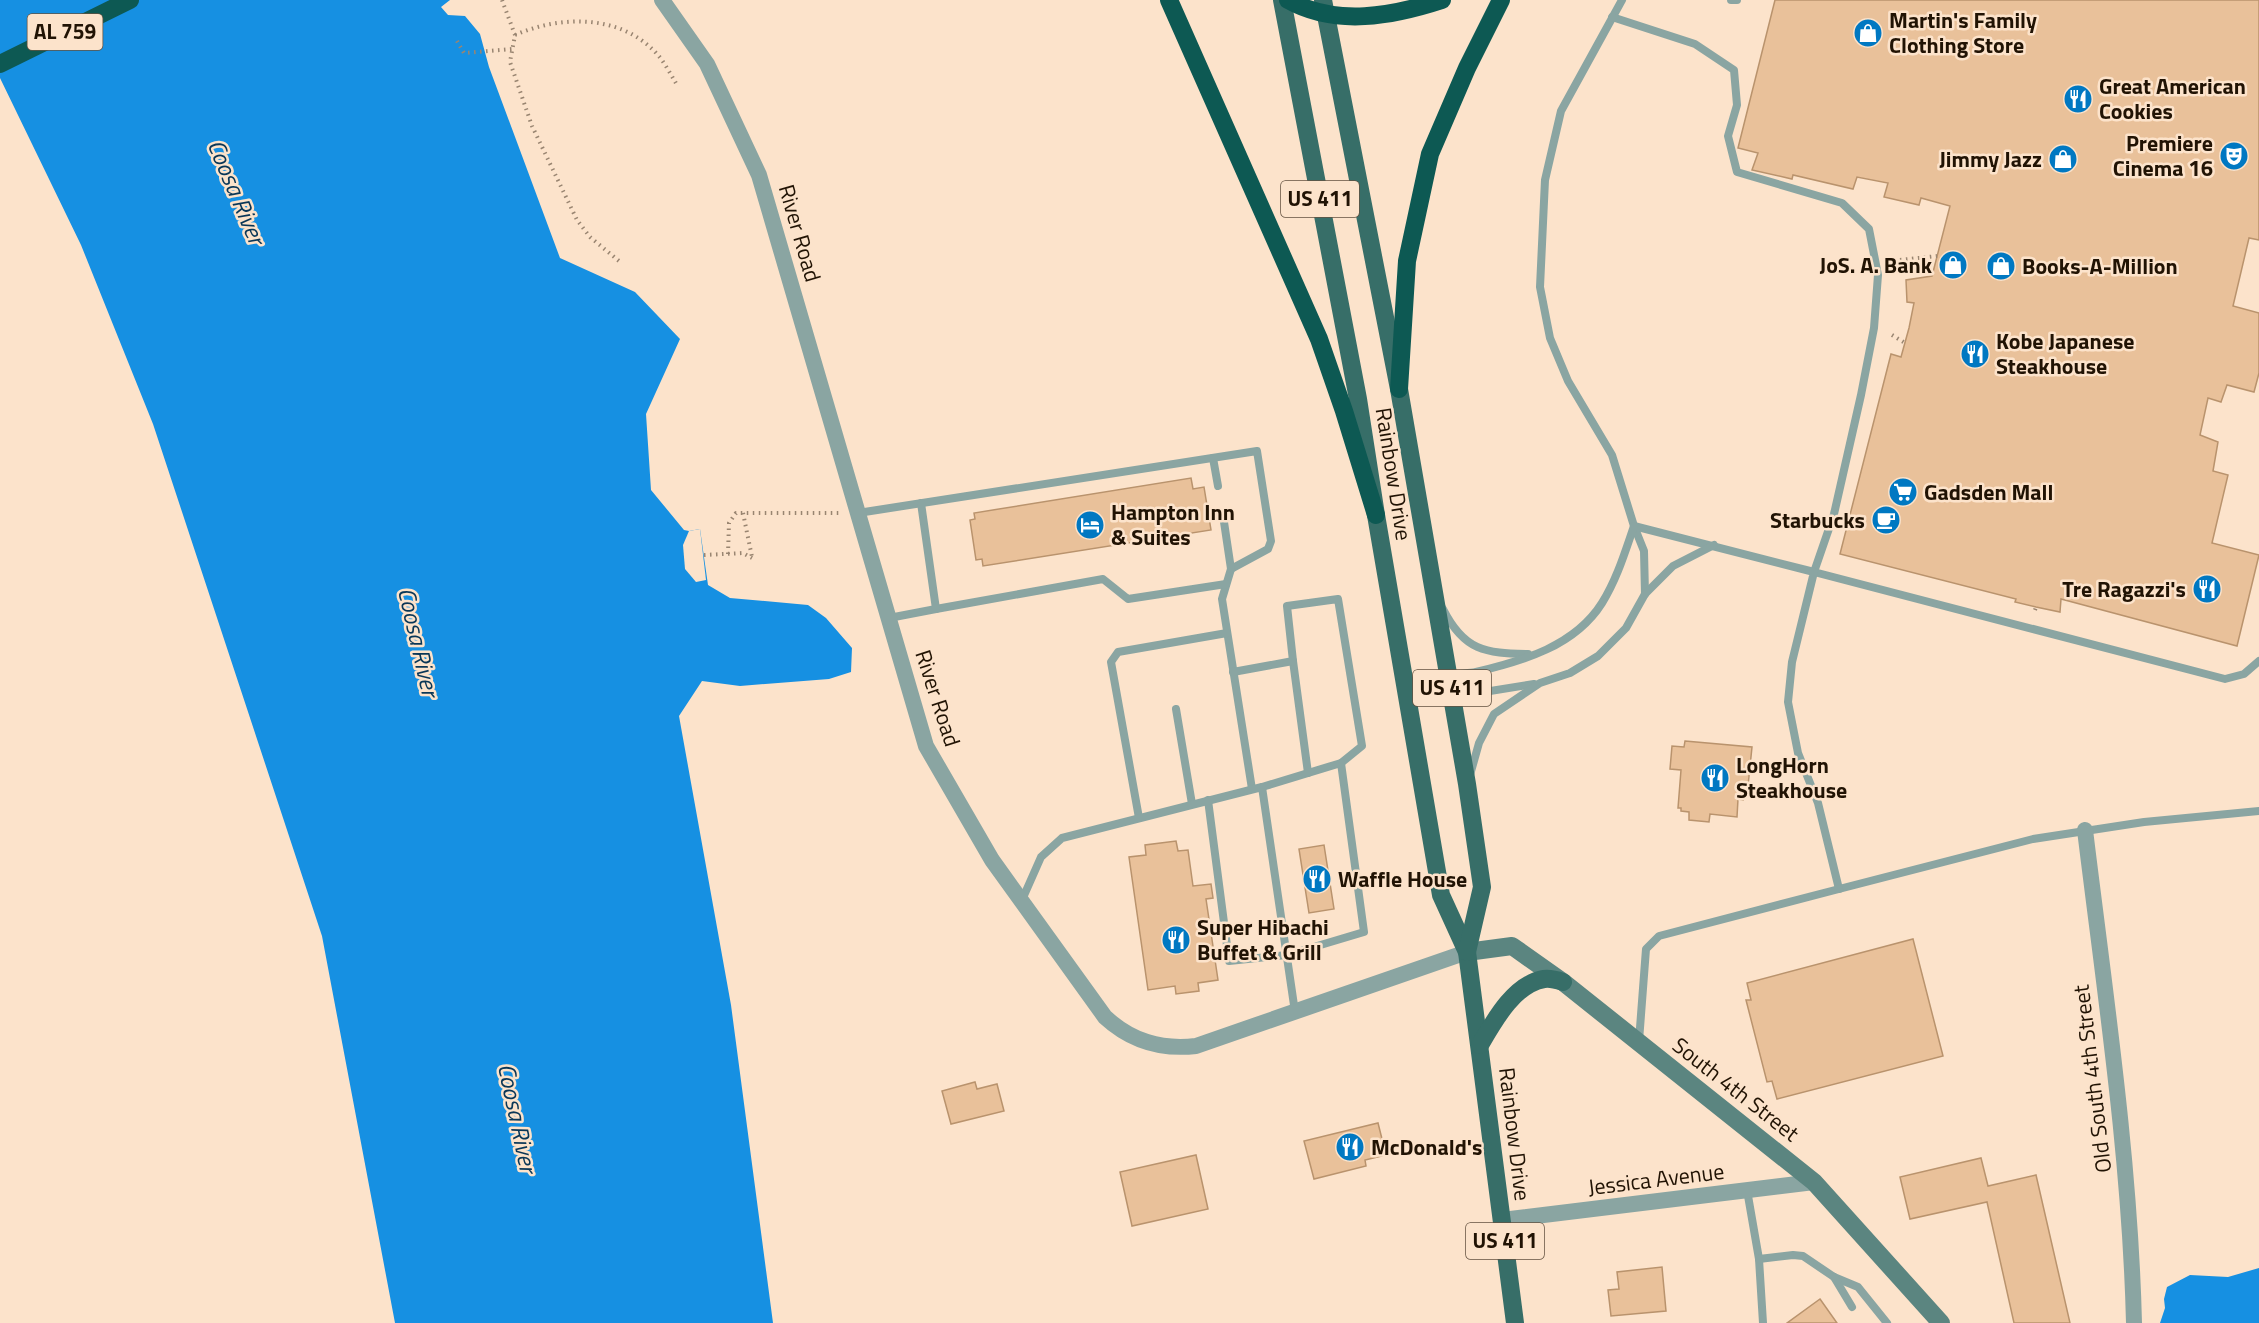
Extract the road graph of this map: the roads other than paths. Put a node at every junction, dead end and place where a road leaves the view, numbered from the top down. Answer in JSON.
{"nodes":[{"id":1,"x":130,"y":0,"type":"edge"},
{"id":2,"x":662,"y":0,"type":"edge"},
{"id":3,"x":1169,"y":0,"type":"edge"},
{"id":4,"x":1282,"y":0,"type":"edge"},
{"id":5,"x":1288,"y":0,"type":"edge"},
{"id":6,"x":1442,"y":0,"type":"edge"},
{"id":7,"x":1501,"y":0,"type":"edge"},
{"id":8,"x":1622,"y":0,"type":"edge"},
{"id":9,"x":1731,"y":0,"type":"edge"},
{"id":10,"x":1737,"y":0,"type":"edge"},
{"id":11,"x":1324,"y":7,"type":"edge"},
{"id":12,"x":1612,"y":17,"type":"junction"},
{"id":13,"x":0,"y":64,"type":"edge"},
{"id":14,"x":1399,"y":389,"type":"junction"},
{"id":15,"x":1213,"y":458,"type":"junction"},
{"id":16,"x":1218,"y":486,"type":"dead end"},
{"id":17,"x":921,"y":503,"type":"junction"},
{"id":18,"x":858,"y":513,"type":"junction"},
{"id":19,"x":1376,"y":515,"type":"junction"},
{"id":20,"x":1224,"y":522,"type":"dead end"},
{"id":21,"x":1634,"y":526,"type":"junction"},
{"id":22,"x":1714,"y":545,"type":"junction"},
{"id":23,"x":1231,"y":569,"type":"junction"},
{"id":24,"x":1814,"y":572,"type":"junction"},
{"id":25,"x":1226,"y":584,"type":"junction"},
{"id":26,"x":1435,"y":593,"type":"junction"},
{"id":27,"x":1645,"y":594,"type":"junction"},
{"id":28,"x":936,"y":609,"type":"junction"},
{"id":29,"x":889,"y":618,"type":"junction"},
{"id":30,"x":1227,"y":633,"type":"junction"},
{"id":31,"x":1535,"y":655,"type":"junction"},
{"id":32,"x":1293,"y":661,"type":"junction"},
{"id":33,"x":2259,"y":661,"type":"edge"},
{"id":34,"x":1233,"y":672,"type":"junction"},
{"id":35,"x":1450,"y":676,"type":"junction"},
{"id":36,"x":1540,"y":683,"type":"junction"},
{"id":37,"x":1453,"y":697,"type":"junction"},
{"id":38,"x":1407,"y":698,"type":"junction"},
{"id":39,"x":1176,"y":709,"type":"dead end"},
{"id":40,"x":1341,"y":763,"type":"junction"},
{"id":41,"x":1308,"y":772,"type":"junction"},
{"id":42,"x":1467,"y":784,"type":"junction"},
{"id":43,"x":1257,"y":788,"type":"junction"},
{"id":44,"x":1208,"y":800,"type":"junction"},
{"id":45,"x":1192,"y":804,"type":"junction"},
{"id":46,"x":2259,"y":811,"type":"edge"},
{"id":47,"x":1139,"y":818,"type":"junction"},
{"id":48,"x":2085,"y":830,"type":"junction"},
{"id":49,"x":1839,"y":889,"type":"junction"},
{"id":50,"x":1021,"y":902,"type":"junction"},
{"id":51,"x":1467,"y":952,"type":"junction"},
{"id":52,"x":1287,"y":954,"type":"junction"},
{"id":53,"x":1563,"y":982,"type":"junction"},
{"id":54,"x":1295,"y":1012,"type":"junction"},
{"id":55,"x":1639,"y":1042,"type":"junction"},
{"id":56,"x":1480,"y":1045,"type":"junction"},
{"id":57,"x":1814,"y":1182,"type":"junction"},
{"id":58,"x":1747,"y":1190,"type":"junction"},
{"id":59,"x":1502,"y":1220,"type":"junction"},
{"id":60,"x":1759,"y":1259,"type":"junction"},
{"id":61,"x":1834,"y":1277,"type":"junction"},
{"id":62,"x":1852,"y":1307,"type":"dead end"},
{"id":63,"x":1515,"y":1323,"type":"edge"},
{"id":64,"x":1763,"y":1323,"type":"edge"},
{"id":65,"x":1887,"y":1323,"type":"edge"},
{"id":66,"x":1941,"y":1323,"type":"edge"},
{"id":67,"x":2134,"y":1323,"type":"edge"}],
"edges":[{"from":1,"to":13,"type":"highway","number":"AL 759"},
{"from":2,"to":18,"type":"street","name":"River Road"},
{"from":3,"to":19,"type":"highway"},
{"from":4,"to":19,"type":"main road","name":"Rainbow Drive","number":"US 411"},
{"from":5,"to":11,"type":"highway"},
{"from":6,"to":11,"type":"highway"},
{"from":7,"to":14,"type":"highway"},
{"from":8,"to":12,"type":"lane"},
{"from":9,"to":10,"type":"lane"},
{"from":11,"to":14,"type":"main road","name":"Rainbow Drive","number":"US 411"},
{"from":12,"to":21,"type":"lane"},
{"from":12,"to":24,"type":"lane"},
{"from":14,"to":26,"type":"main road","name":"Rainbow Drive","number":"US 411"},
{"from":15,"to":16,"type":"lane"},
{"from":15,"to":17,"type":"lane"},
{"from":15,"to":23,"type":"lane"},
{"from":17,"to":18,"type":"lane"},
{"from":17,"to":28,"type":"lane"},
{"from":18,"to":29,"type":"street","name":"River Road"},
{"from":19,"to":38,"type":"main road","name":"Rainbow Drive","number":"US 411"},
{"from":20,"to":23,"type":"lane"},
{"from":21,"to":22,"type":"lane"},
{"from":21,"to":27,"type":"lane"},
{"from":21,"to":31,"type":"lane"},
{"from":22,"to":24,"type":"lane"},
{"from":22,"to":27,"type":"lane"},
{"from":23,"to":25,"type":"lane"},
{"from":24,"to":33,"type":"lane"},
{"from":24,"to":49,"type":"lane"},
{"from":25,"to":28,"type":"lane"},
{"from":25,"to":30,"type":"lane"},
{"from":26,"to":31,"type":"lane"},
{"from":26,"to":35,"type":"main road","name":"Rainbow Drive","number":"US 411"},
{"from":27,"to":36,"type":"lane"},
{"from":28,"to":29,"type":"lane"},
{"from":29,"to":50,"type":"street","name":"River Road"},
{"from":30,"to":34,"type":"lane"},
{"from":30,"to":47,"type":"lane"},
{"from":31,"to":35,"type":"lane"},
{"from":32,"to":34,"type":"lane"},
{"from":32,"to":40,"type":"lane"},
{"from":32,"to":41,"type":"lane"},
{"from":34,"to":43,"type":"lane"},
{"from":35,"to":37,"type":"main road","name":"Rainbow Drive","number":"US 411"},
{"from":35,"to":38,"type":"lane"},
{"from":36,"to":37,"type":"lane"},
{"from":36,"to":42,"type":"lane"},
{"from":37,"to":38,"type":"lane"},
{"from":37,"to":42,"type":"main road","name":"Rainbow Drive","number":"US 411"},
{"from":38,"to":51,"type":"main road","name":"Rainbow Drive","number":"US 411"},
{"from":39,"to":45,"type":"lane"},
{"from":40,"to":41,"type":"lane"},
{"from":40,"to":52,"type":"lane"},
{"from":41,"to":43,"type":"lane"},
{"from":42,"to":51,"type":"main road","name":"Rainbow Drive","number":"US 411"},
{"from":43,"to":44,"type":"lane"},
{"from":43,"to":52,"type":"lane"},
{"from":44,"to":45,"type":"lane"},
{"from":44,"to":52,"type":"lane"},
{"from":45,"to":47,"type":"lane"},
{"from":46,"to":48,"type":"lane"},
{"from":47,"to":50,"type":"lane"},
{"from":48,"to":49,"type":"lane"},
{"from":48,"to":67,"type":"street","name":"Old South 4th Street"},
{"from":49,"to":55,"type":"lane"},
{"from":50,"to":54,"type":"street","name":"River Road"},
{"from":51,"to":53,"type":"street","name":"South 4th Street"},
{"from":51,"to":54,"type":"street","name":"River Road"},
{"from":51,"to":56,"type":"main road","name":"Rainbow Drive","number":"US 411"},
{"from":52,"to":54,"type":"lane"},
{"from":53,"to":55,"type":"street","name":"South 4th Street"},
{"from":53,"to":56,"type":"main road"},
{"from":55,"to":57,"type":"street","name":"South 4th Street"},
{"from":56,"to":59,"type":"main road","name":"Rainbow Drive","number":"US 411"},
{"from":57,"to":58,"type":"street","name":"Jessica Avenue"},
{"from":57,"to":66,"type":"street","name":"South 4th Street"},
{"from":58,"to":59,"type":"street","name":"Jessica Avenue"},
{"from":58,"to":60,"type":"lane"},
{"from":59,"to":63,"type":"main road","name":"Rainbow Drive","number":"US 411"},
{"from":60,"to":61,"type":"lane"},
{"from":60,"to":64,"type":"lane"},
{"from":61,"to":62,"type":"lane"},
{"from":61,"to":65,"type":"lane"}]}
